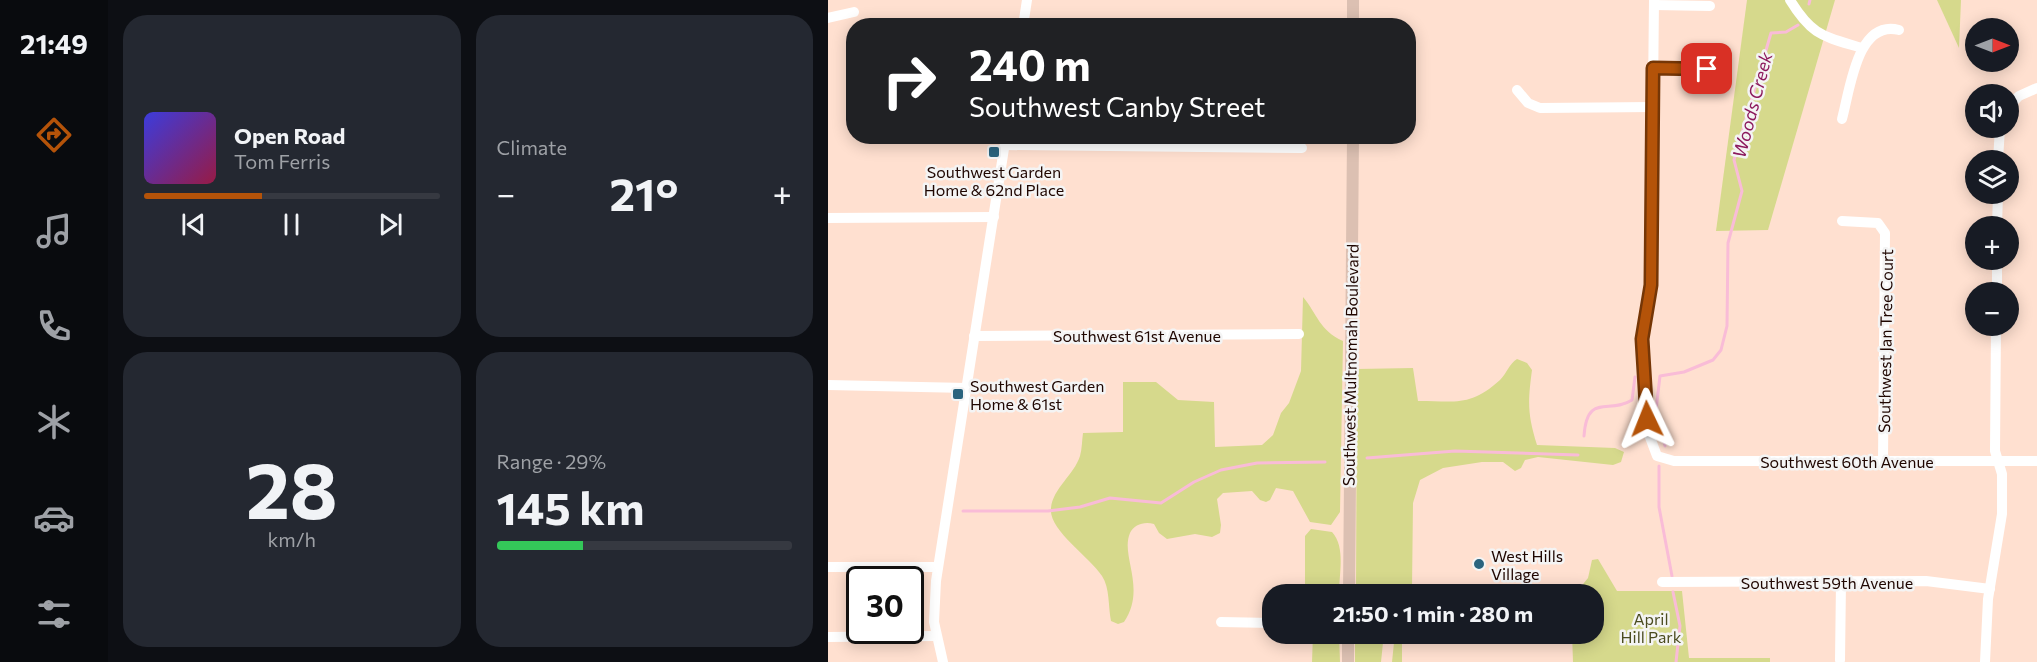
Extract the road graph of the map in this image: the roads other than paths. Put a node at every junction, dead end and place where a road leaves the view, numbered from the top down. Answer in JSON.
{"nodes":[{"id":1,"x":1028,"y":0,"type":"edge"},
{"id":2,"x":1353,"y":0,"type":"edge"},
{"id":3,"x":1790,"y":0,"type":"edge"},
{"id":4,"x":1654,"y":2,"type":"edge"},
{"id":5,"x":1710,"y":6,"type":"dead end"},
{"id":6,"x":854,"y":12,"type":"dead end"},
{"id":7,"x":828,"y":18,"type":"edge"},
{"id":8,"x":1025,"y":18,"type":"edge"},
{"id":9,"x":1353,"y":18,"type":"edge"},
{"id":10,"x":1899,"y":30,"type":"dead end"},
{"id":11,"x":1862,"y":48,"type":"junction"},
{"id":12,"x":1653,"y":68,"type":"junction"},
{"id":13,"x":1707,"y":69,"type":"dead end"},
{"id":14,"x":2037,"y":88,"type":"edge"},
{"id":15,"x":1517,"y":90,"type":"dead end"},
{"id":16,"x":2019,"y":96,"type":"edge"},
{"id":17,"x":1653,"y":107,"type":"junction"},
{"id":18,"x":1842,"y":118,"type":"dead end"},
{"id":19,"x":1006,"y":144,"type":"edge"},
{"id":20,"x":1133,"y":144,"type":"edge"},
{"id":21,"x":1353,"y":144,"type":"edge"},
{"id":22,"x":1302,"y":148,"type":"dead end"},
{"id":23,"x":994,"y":217,"type":"junction"},
{"id":24,"x":828,"y":218,"type":"edge"},
{"id":25,"x":1842,"y":221,"type":"dead end"},
{"id":26,"x":1299,"y":334,"type":"dead end"},
{"id":27,"x":974,"y":336,"type":"junction"},
{"id":28,"x":1996,"y":336,"type":"edge"},
{"id":29,"x":828,"y":385,"type":"edge"},
{"id":30,"x":967,"y":388,"type":"junction"},
{"id":31,"x":1883,"y":461,"type":"junction"},
{"id":32,"x":1998,"y":461,"type":"junction"},
{"id":33,"x":2037,"y":461,"type":"edge"},
{"id":34,"x":828,"y":567,"type":"edge"},
{"id":35,"x":938,"y":567,"type":"junction"},
{"id":36,"x":1662,"y":582,"type":"dead end"},
{"id":37,"x":1841,"y":582,"type":"junction"},
{"id":38,"x":1349,"y":584,"type":"edge"},
{"id":39,"x":1990,"y":589,"type":"junction"},
{"id":40,"x":1221,"y":622,"type":"dead end"},
{"id":41,"x":1262,"y":623,"type":"edge"},
{"id":42,"x":936,"y":636,"type":"junction"},
{"id":43,"x":828,"y":637,"type":"edge"},
{"id":44,"x":1348,"y":644,"type":"edge"},
{"id":45,"x":1840,"y":660,"type":"dead end"},
{"id":46,"x":943,"y":662,"type":"edge"},
{"id":47,"x":1348,"y":662,"type":"edge"},
{"id":48,"x":1985,"y":662,"type":"edge"}],
"edges":[{"from":1,"to":8,"type":"street"},
{"from":2,"to":9,"type":"main road"},
{"from":3,"to":11,"type":"street"},
{"from":4,"to":5,"type":"street"},
{"from":4,"to":12,"type":"street"},
{"from":6,"to":7,"type":"street"},
{"from":10,"to":11,"type":"street"},
{"from":11,"to":18,"type":"street"},
{"from":12,"to":13,"type":"street"},
{"from":12,"to":17,"type":"street"},
{"from":14,"to":16,"type":"street"},
{"from":15,"to":17,"type":"street"},
{"from":17,"to":31,"type":"street","name":"Southwest 60th Avenue"},
{"from":19,"to":23,"type":"street"},
{"from":20,"to":22,"type":"street"},
{"from":21,"to":38,"type":"main road","name":"Southwest Multnomah Boulevard"},
{"from":23,"to":24,"type":"street"},
{"from":23,"to":27,"type":"street"},
{"from":25,"to":31,"type":"street","name":"Southwest Jan Tree Court"},
{"from":26,"to":27,"type":"street","name":"Southwest 61st Avenue"},
{"from":27,"to":30,"type":"street"},
{"from":28,"to":32,"type":"street"},
{"from":29,"to":30,"type":"street"},
{"from":30,"to":35,"type":"street"},
{"from":31,"to":32,"type":"street","name":"Southwest 60th Avenue"},
{"from":32,"to":33,"type":"street","name":"Southwest 60th Avenue"},
{"from":32,"to":39,"type":"street"},
{"from":34,"to":35,"type":"street"},
{"from":35,"to":42,"type":"street"},
{"from":36,"to":37,"type":"street","name":"Southwest 59th Avenue"},
{"from":37,"to":39,"type":"street","name":"Southwest 59th Avenue"},
{"from":37,"to":45,"type":"street"},
{"from":39,"to":48,"type":"street"},
{"from":40,"to":41,"type":"street"},
{"from":42,"to":43,"type":"street"},
{"from":42,"to":46,"type":"street"},
{"from":44,"to":47,"type":"main road"}]}
